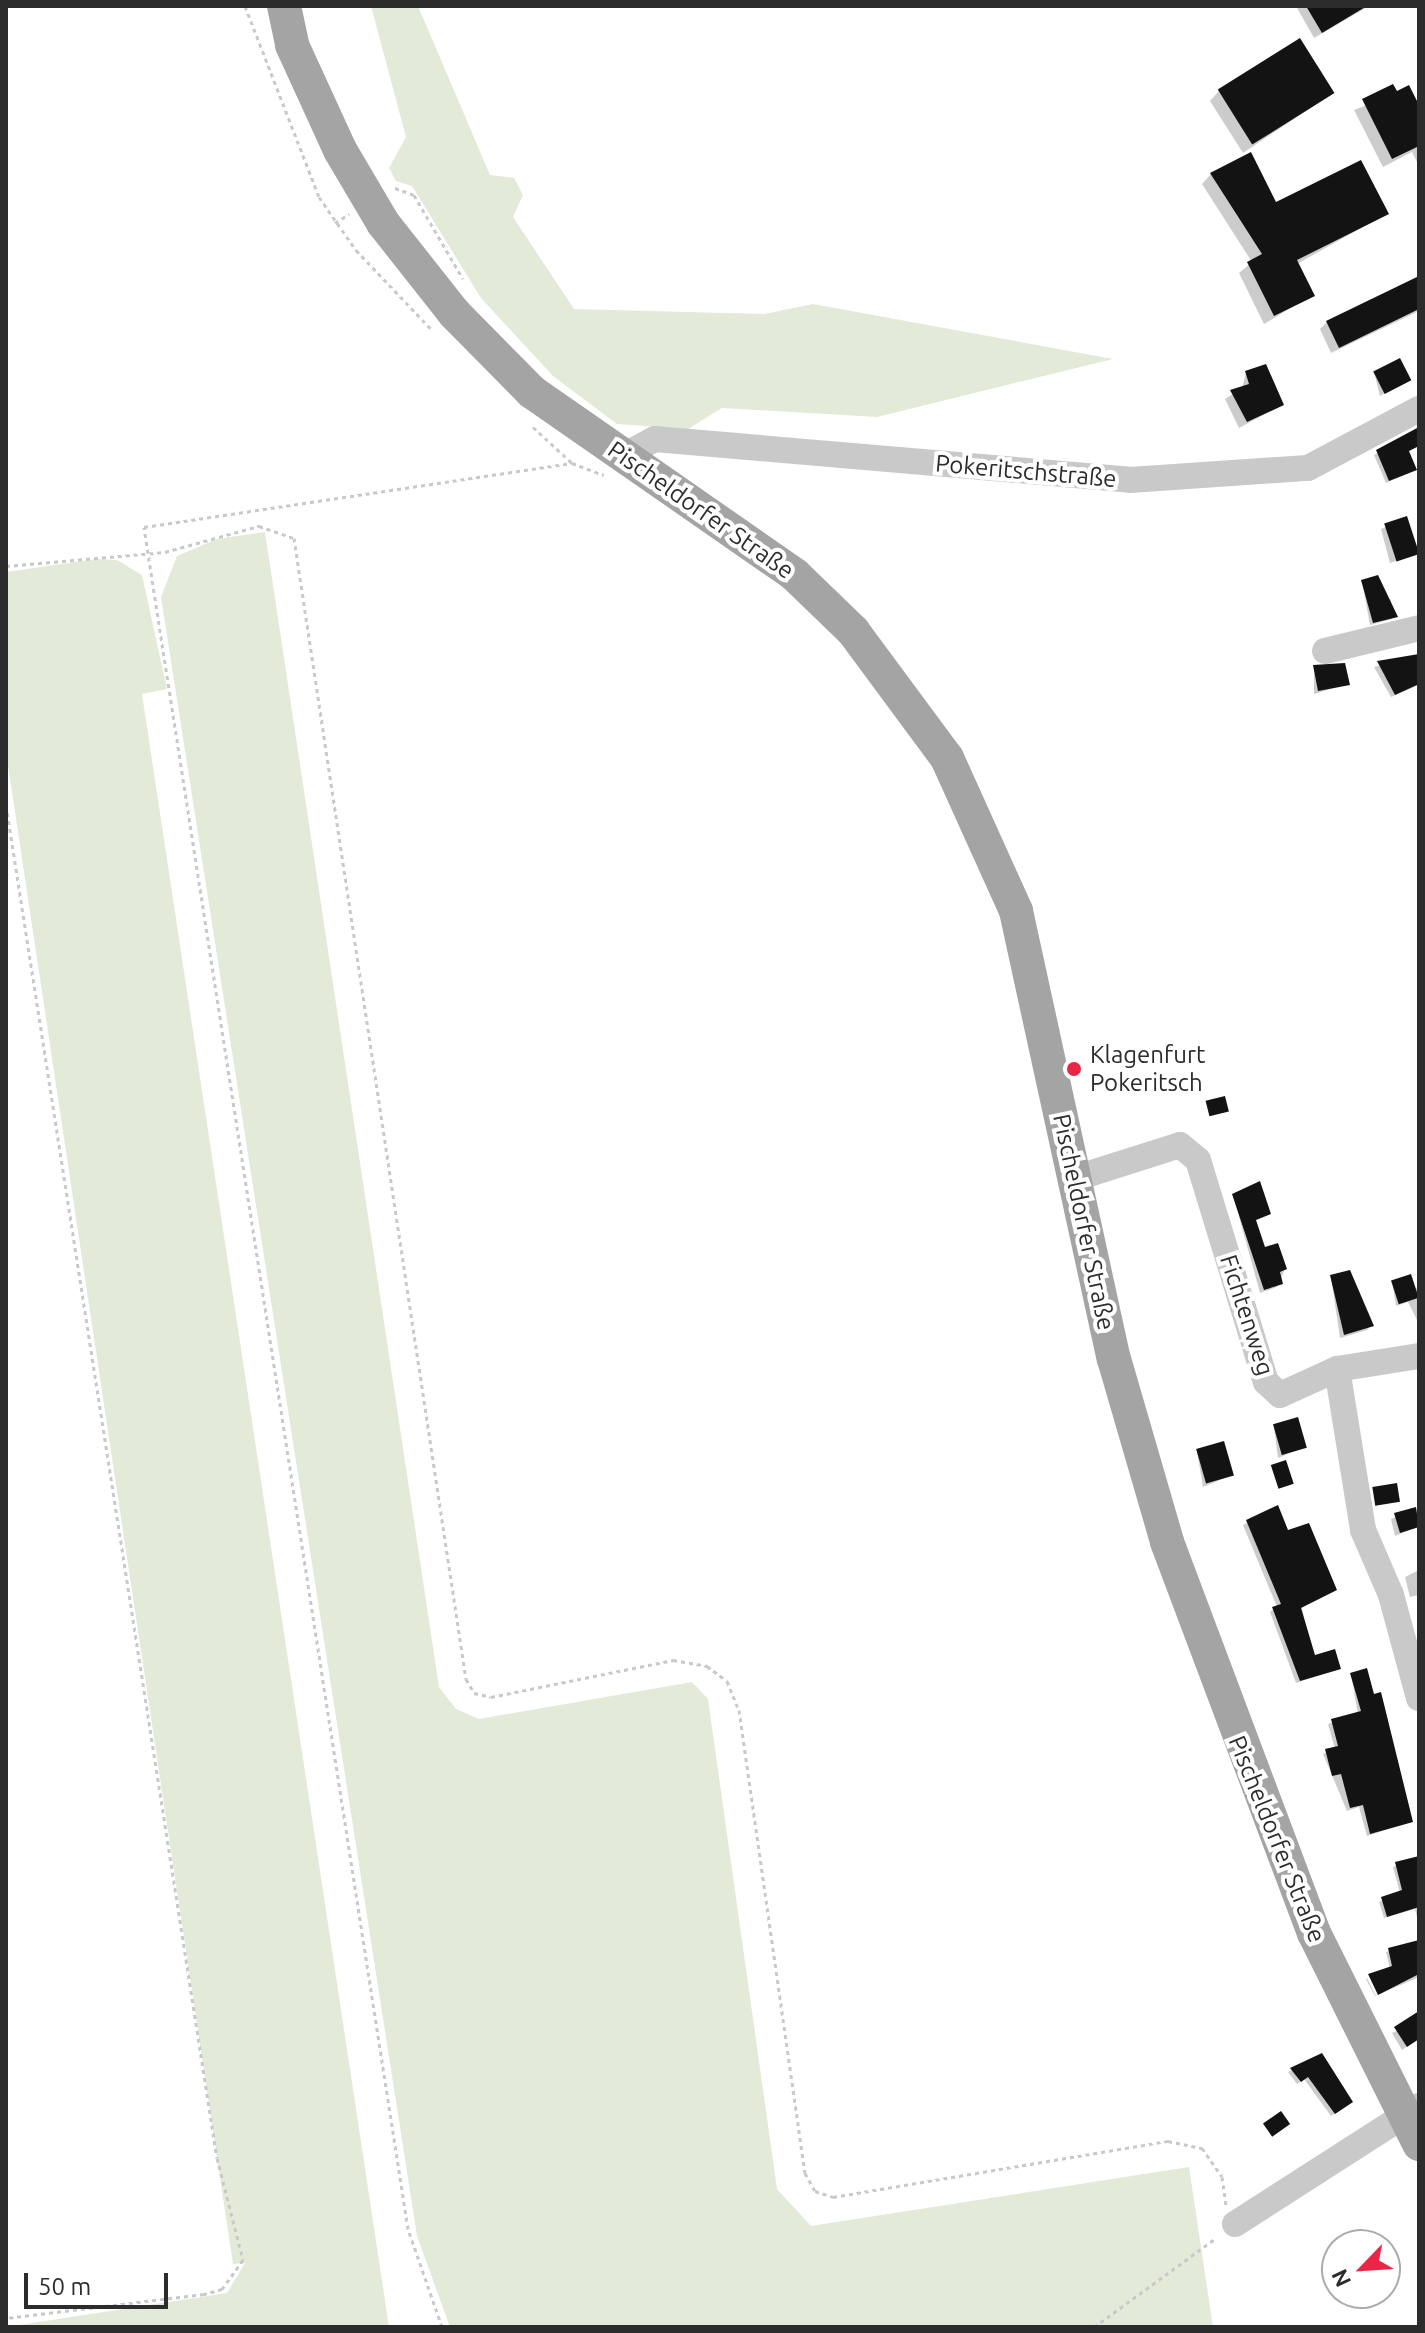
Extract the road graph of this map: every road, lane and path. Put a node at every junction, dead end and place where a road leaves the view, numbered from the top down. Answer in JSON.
{"nodes":[{"id":1,"x":245,"y":6,"type":"edge"},
{"id":2,"x":284,"y":6,"type":"edge"},
{"id":3,"x":384,"y":193,"type":"dead end"},
{"id":4,"x":356,"y":210,"type":"dead end"},
{"id":5,"x":469,"y":289,"type":"dead end"},
{"id":6,"x":1419,"y":409,"type":"edge"},
{"id":7,"x":623,"y":456,"type":"junction"},
{"id":8,"x":572,"y":463,"type":"dead end"},
{"id":9,"x":148,"y":554,"type":"junction"},
{"id":10,"x":6,"y":566,"type":"edge"},
{"id":11,"x":1419,"y":628,"type":"edge"},
{"id":12,"x":1325,"y":651,"type":"dead end"},
{"id":13,"x":6,"y":805,"type":"edge"},
{"id":14,"x":1073,"y":1179,"type":"junction"},
{"id":15,"x":1419,"y":1356,"type":"edge"},
{"id":16,"x":1337,"y":1369,"type":"junction"},
{"id":17,"x":1414,"y":1659,"type":"edge"},
{"id":18,"x":1419,"y":1698,"type":"edge"},
{"id":19,"x":1414,"y":2122,"type":"edge"},
{"id":20,"x":1232,"y":2226,"type":"junction"},
{"id":21,"x":6,"y":2318,"type":"edge"},
{"id":22,"x":442,"y":2327,"type":"edge"},
{"id":23,"x":1094,"y":2327,"type":"edge"}],
"edges":[{"from":1,"to":4,"type":"path"},
{"from":2,"to":7,"type":"main road","name":"Pischeldorfer Straße"},
{"from":3,"to":5,"type":"path"},
{"from":6,"to":7,"type":"street","name":"Pokeritschstraße"},
{"from":7,"to":14,"type":"main road","name":"Pischeldorfer Straße"},
{"from":8,"to":9,"type":"path"},
{"from":9,"to":10,"type":"path"},
{"from":9,"to":20,"type":"path"},
{"from":9,"to":22,"type":"path"},
{"from":11,"to":12,"type":"street"},
{"from":13,"to":21,"type":"path"},
{"from":14,"to":16,"type":"street","name":"Fichtenweg"},
{"from":14,"to":19,"type":"main road","name":"Pischeldorfer Straße"},
{"from":15,"to":16,"type":"street"},
{"from":16,"to":17,"type":"street"},
{"from":17,"to":18,"type":"street"},
{"from":19,"to":20,"type":"street"},
{"from":20,"to":23,"type":"path"}]}
